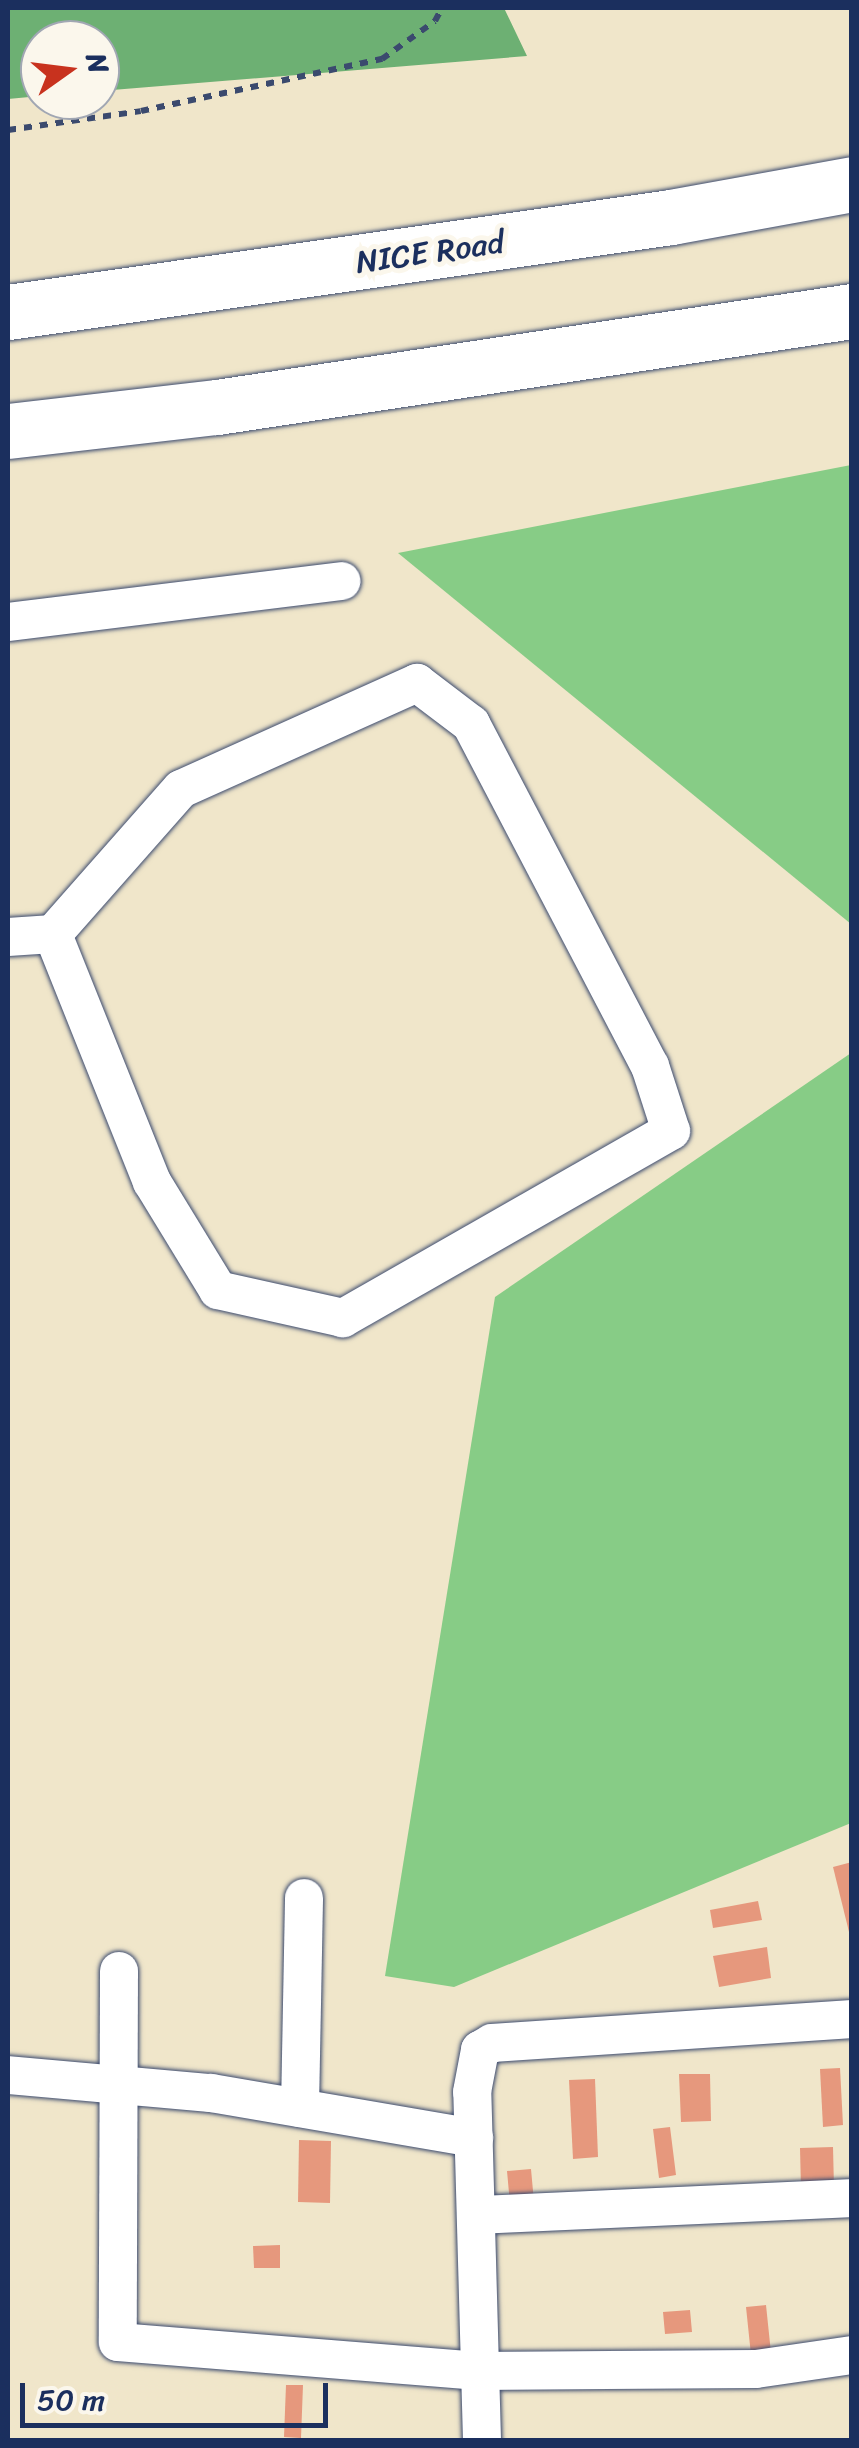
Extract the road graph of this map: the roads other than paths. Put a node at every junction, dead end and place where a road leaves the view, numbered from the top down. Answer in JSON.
{"nodes":[{"id":1,"x":852,"y":184,"type":"edge"},
{"id":2,"x":852,"y":311,"type":"edge"},
{"id":3,"x":8,"y":312,"type":"edge"},
{"id":4,"x":8,"y":431,"type":"edge"},
{"id":5,"x":341,"y":581,"type":"dead end"},
{"id":6,"x":8,"y":622,"type":"edge"},
{"id":7,"x":54,"y":934,"type":"junction"},
{"id":8,"x":8,"y":937,"type":"edge"},
{"id":9,"x":304,"y":1898,"type":"dead end"},
{"id":10,"x":118,"y":1971,"type":"dead end"},
{"id":11,"x":852,"y":2019,"type":"edge"},
{"id":12,"x":8,"y":2075,"type":"edge"},
{"id":13,"x":118,"y":2085,"type":"junction"},
{"id":14,"x":300,"y":2108,"type":"junction"},
{"id":15,"x":474,"y":2138,"type":"junction"},
{"id":16,"x":852,"y":2198,"type":"edge"},
{"id":17,"x":478,"y":2215,"type":"junction"},
{"id":18,"x":852,"y":2355,"type":"edge"},
{"id":19,"x":476,"y":2371,"type":"junction"},
{"id":20,"x":482,"y":2440,"type":"edge"}],
"edges":[{"from":1,"to":3,"type":"highway","name":"NICE Road"},
{"from":2,"to":4,"type":"highway"},
{"from":5,"to":6,"type":"street"},
{"from":7,"to":7,"type":"street"},
{"from":7,"to":8,"type":"street"},
{"from":9,"to":14,"type":"street"},
{"from":10,"to":13,"type":"street"},
{"from":11,"to":15,"type":"street"},
{"from":12,"to":13,"type":"street"},
{"from":13,"to":14,"type":"street"},
{"from":13,"to":19,"type":"street"},
{"from":14,"to":15,"type":"street"},
{"from":15,"to":17,"type":"street"},
{"from":16,"to":17,"type":"street"},
{"from":17,"to":19,"type":"street"},
{"from":18,"to":19,"type":"street"},
{"from":19,"to":20,"type":"street"}]}
